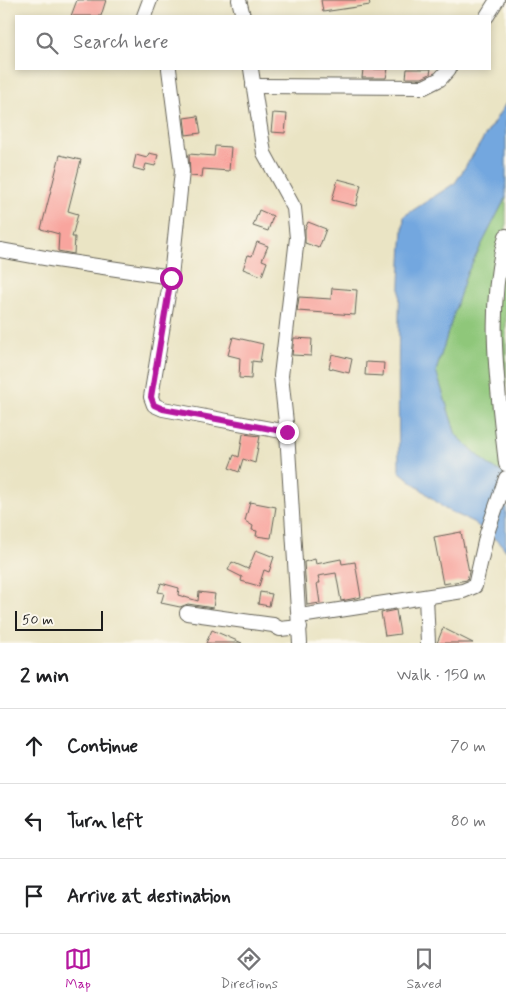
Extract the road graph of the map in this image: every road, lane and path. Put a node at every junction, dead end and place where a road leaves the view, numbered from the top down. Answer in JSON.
{"nodes":[{"id":1,"x":150,"y":0,"type":"edge"},
{"id":2,"x":239,"y":0,"type":"edge"},
{"id":3,"x":496,"y":0,"type":"edge"},
{"id":4,"x":144,"y":15,"type":"edge"},
{"id":5,"x":243,"y":15,"type":"edge"},
{"id":6,"x":488,"y":15,"type":"edge"},
{"id":7,"x":169,"y":70,"type":"edge"},
{"id":8,"x":251,"y":70,"type":"edge"},
{"id":9,"x":448,"y":70,"type":"edge"},
{"id":10,"x":253,"y":86,"type":"junction"},
{"id":11,"x":506,"y":236,"type":"edge"},
{"id":12,"x":0,"y":250,"type":"edge"},
{"id":13,"x":171,"y":278,"type":"junction"},
{"id":14,"x":287,"y":432,"type":"junction"},
{"id":15,"x":506,"y":464,"type":"edge"},
{"id":16,"x":506,"y":478,"type":"edge"},
{"id":17,"x":426,"y":597,"type":"junction"},
{"id":18,"x":187,"y":613,"type":"dead end"},
{"id":19,"x":300,"y":622,"type":"junction"},
{"id":20,"x":300,"y":643,"type":"edge"},
{"id":21,"x":428,"y":643,"type":"edge"}],
"edges":[{"from":1,"to":4,"type":"street"},
{"from":2,"to":5,"type":"street"},
{"from":3,"to":6,"type":"street"},
{"from":7,"to":13,"type":"street"},
{"from":8,"to":10,"type":"street"},
{"from":9,"to":10,"type":"street"},
{"from":10,"to":14,"type":"street"},
{"from":11,"to":15,"type":"street"},
{"from":12,"to":13,"type":"street"},
{"from":13,"to":14,"type":"street"},
{"from":14,"to":19,"type":"street"},
{"from":16,"to":17,"type":"street"},
{"from":17,"to":19,"type":"street"},
{"from":17,"to":21,"type":"street"},
{"from":18,"to":19,"type":"street"},
{"from":19,"to":20,"type":"street"}]}
